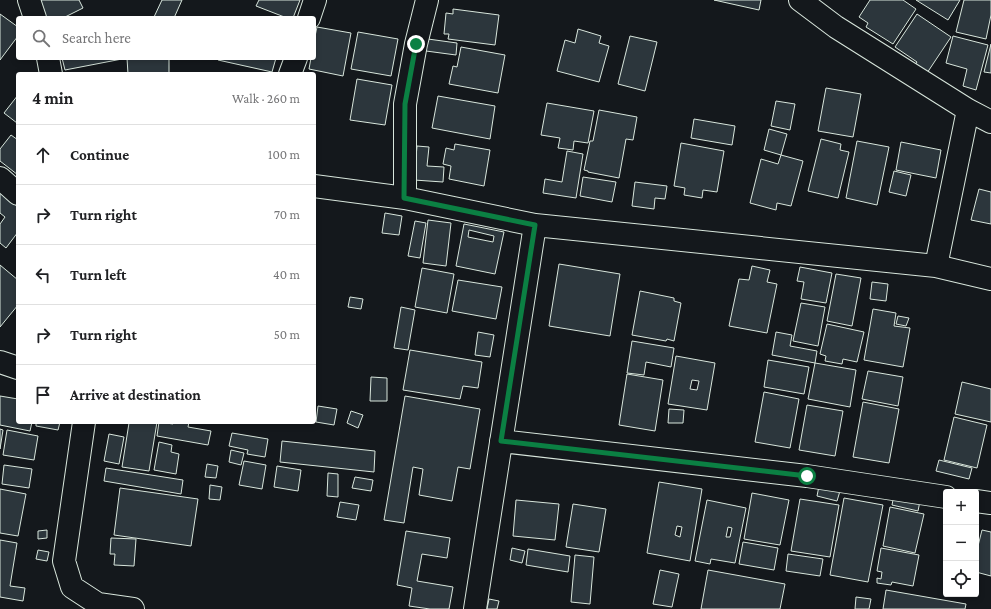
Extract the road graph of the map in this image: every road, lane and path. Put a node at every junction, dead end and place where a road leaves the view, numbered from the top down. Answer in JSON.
{"nodes":[{"id":1,"x":29,"y":0,"type":"edge"},
{"id":2,"x":315,"y":0,"type":"edge"},
{"id":3,"x":428,"y":0,"type":"edge"},
{"id":4,"x":800,"y":0,"type":"edge"},
{"id":5,"x":34,"y":16,"type":"edge"},
{"id":6,"x":310,"y":16,"type":"edge"},
{"id":7,"x":48,"y":60,"type":"edge"},
{"id":8,"x":295,"y":60,"type":"edge"},
{"id":9,"x":51,"y":72,"type":"edge"},
{"id":10,"x":291,"y":72,"type":"edge"},
{"id":11,"x":968,"y":110,"type":"junction"},
{"id":12,"x":991,"y":122,"type":"edge"},
{"id":13,"x":0,"y":178,"type":"edge"},
{"id":14,"x":316,"y":186,"type":"edge"},
{"id":15,"x":16,"y":192,"type":"edge"},
{"id":16,"x":404,"y":198,"type":"junction"},
{"id":17,"x":535,"y":225,"type":"junction"},
{"id":18,"x":936,"y":266,"type":"junction"},
{"id":19,"x":991,"y":279,"type":"edge"},
{"id":20,"x":0,"y":362,"type":"edge"},
{"id":21,"x":16,"y":367,"type":"edge"},
{"id":22,"x":84,"y":424,"type":"edge"},
{"id":23,"x":501,"y":441,"type":"junction"},
{"id":24,"x":943,"y":497,"type":"edge"},
{"id":25,"x":979,"y":501,"type":"edge"},
{"id":26,"x":991,"y":503,"type":"edge"},
{"id":27,"x":133,"y":609,"type":"edge"},
{"id":28,"x":475,"y":609,"type":"edge"}],
"edges":[{"from":1,"to":5,"type":"street"},
{"from":2,"to":6,"type":"street"},
{"from":3,"to":16,"type":"street"},
{"from":4,"to":11,"type":"street"},
{"from":7,"to":9,"type":"street"},
{"from":8,"to":10,"type":"street"},
{"from":11,"to":12,"type":"street"},
{"from":11,"to":18,"type":"street"},
{"from":13,"to":15,"type":"street"},
{"from":14,"to":16,"type":"street"},
{"from":16,"to":17,"type":"street"},
{"from":17,"to":18,"type":"street"},
{"from":17,"to":23,"type":"street"},
{"from":18,"to":19,"type":"street"},
{"from":20,"to":21,"type":"street"},
{"from":22,"to":27,"type":"street"},
{"from":23,"to":24,"type":"street"},
{"from":23,"to":28,"type":"street"},
{"from":25,"to":26,"type":"street"}]}
